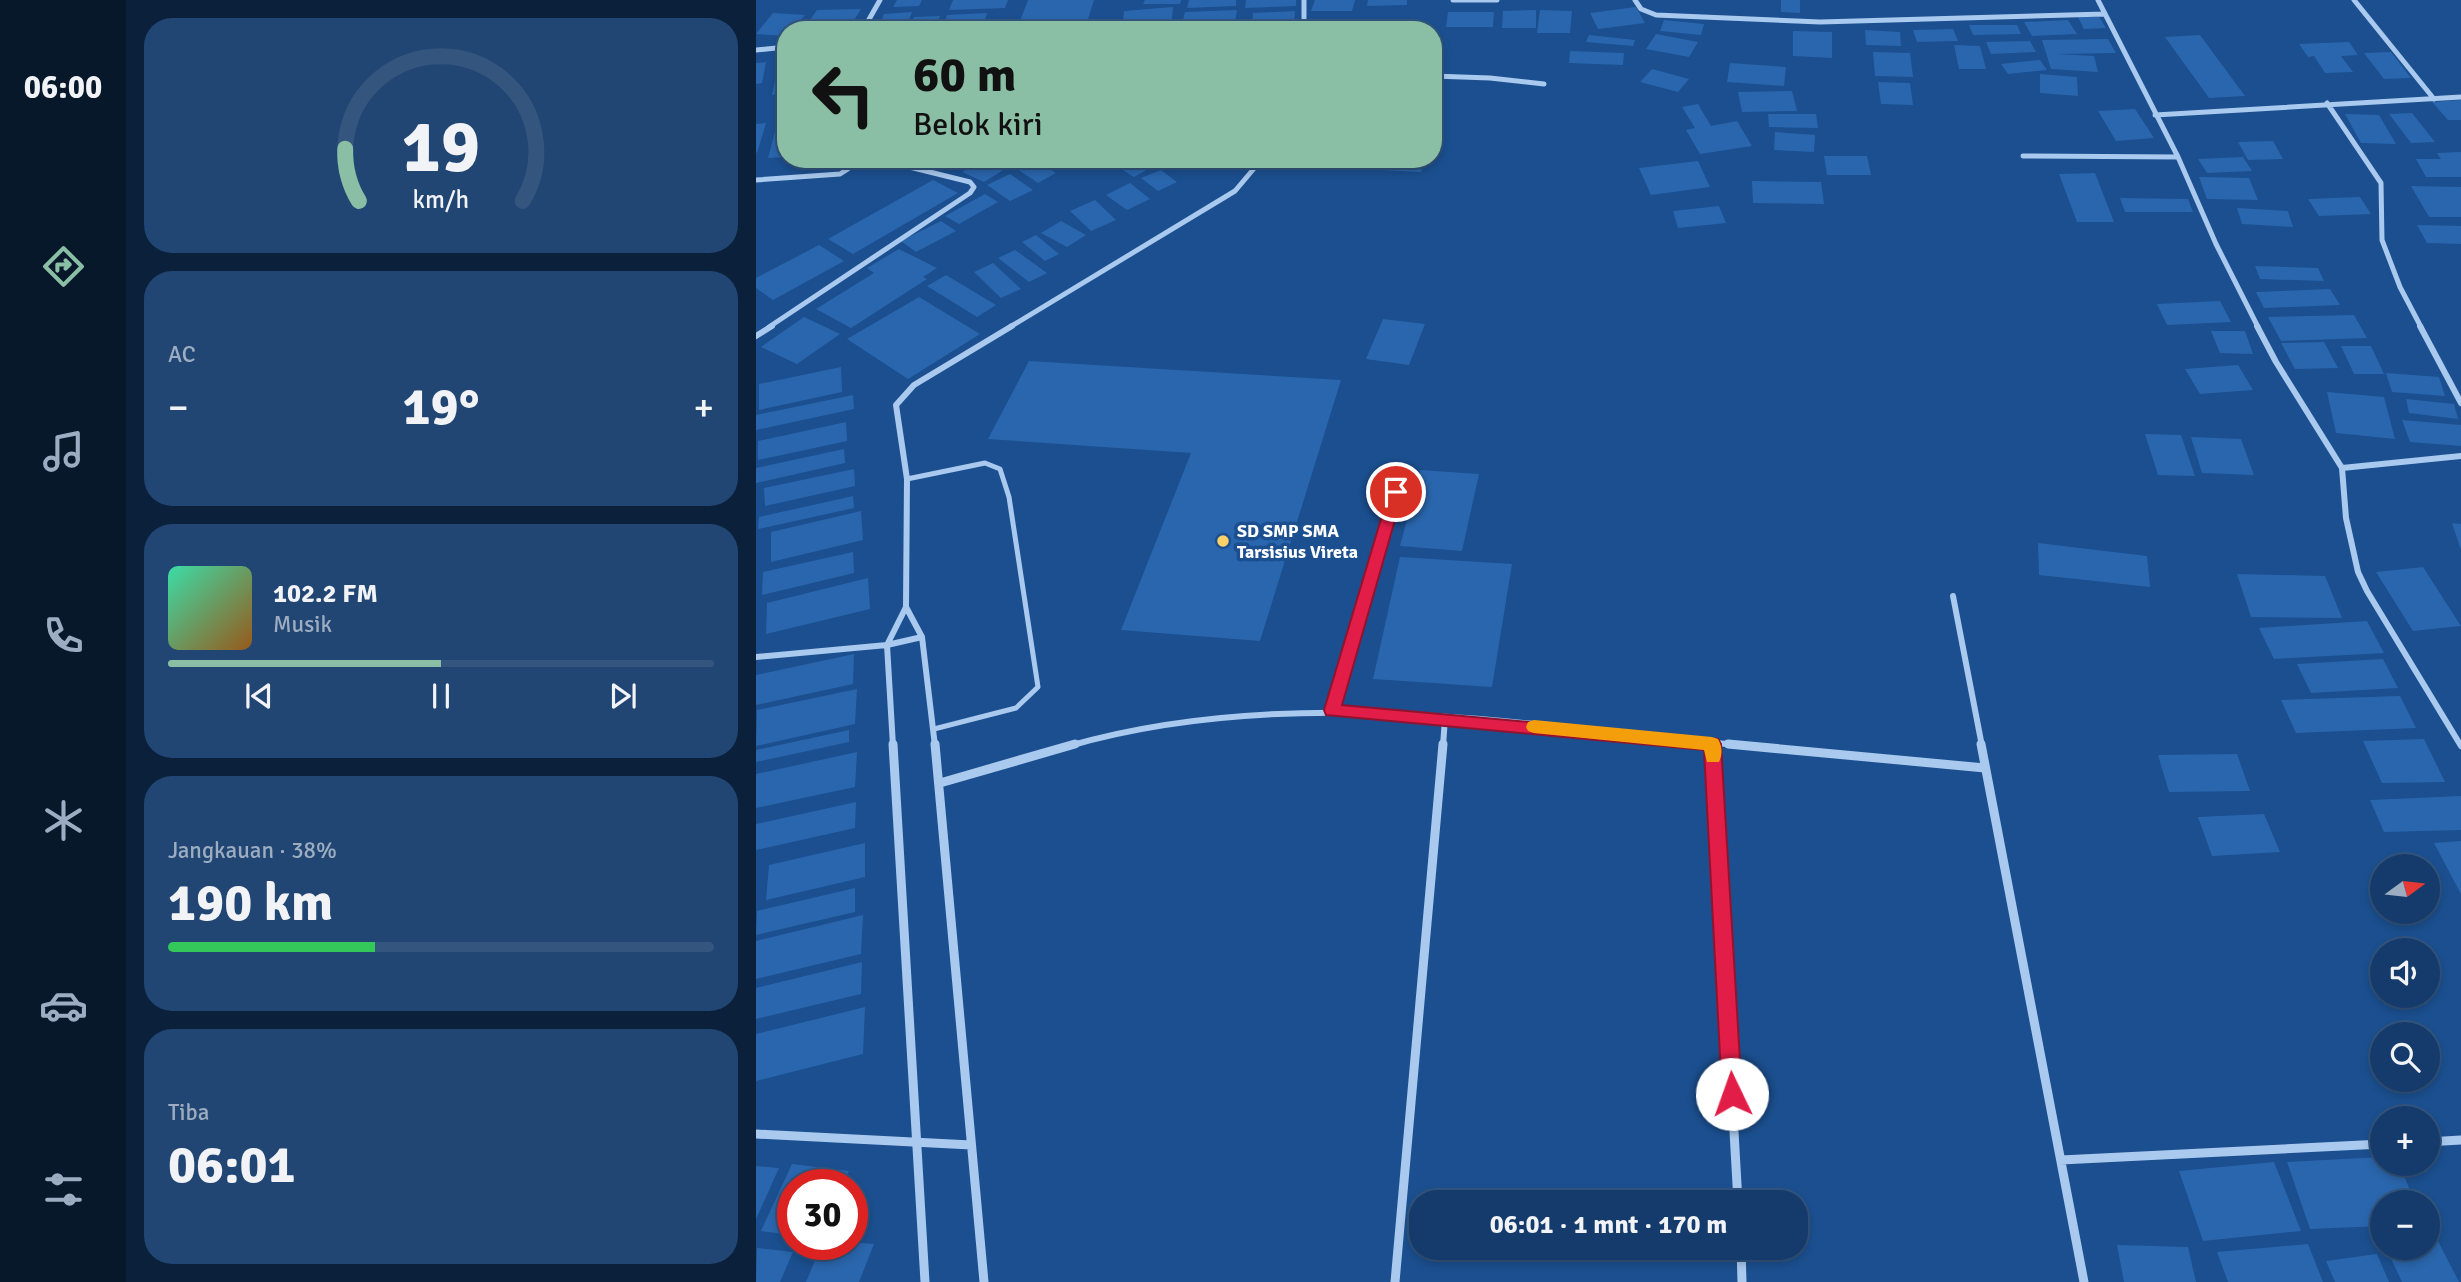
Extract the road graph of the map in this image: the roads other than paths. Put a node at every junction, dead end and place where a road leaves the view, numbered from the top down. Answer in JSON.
{"nodes":[{"id":1,"x":880,"y":0,"type":"edge"},
{"id":2,"x":1304,"y":0,"type":"edge"},
{"id":3,"x":1453,"y":0,"type":"edge"},
{"id":4,"x":1497,"y":0,"type":"edge"},
{"id":5,"x":1635,"y":0,"type":"edge"},
{"id":6,"x":2098,"y":0,"type":"edge"},
{"id":7,"x":2354,"y":0,"type":"edge"},
{"id":8,"x":2105,"y":14,"type":"junction"},
{"id":9,"x":868,"y":21,"type":"edge"},
{"id":10,"x":1304,"y":21,"type":"edge"},
{"id":11,"x":777,"y":48,"type":"edge"},
{"id":12,"x":756,"y":50,"type":"edge"},
{"id":13,"x":1442,"y":76,"type":"edge"},
{"id":14,"x":1544,"y":84,"type":"dead end"},
{"id":15,"x":2461,"y":97,"type":"edge"},
{"id":16,"x":2434,"y":99,"type":"junction"},
{"id":17,"x":2326,"y":103,"type":"junction"},
{"id":18,"x":2155,"y":114,"type":"junction"},
{"id":19,"x":2023,"y":156,"type":"dead end"},
{"id":20,"x":2178,"y":156,"type":"junction"},
{"id":21,"x":848,"y":168,"type":"edge"},
{"id":22,"x":913,"y":168,"type":"edge"},
{"id":23,"x":1254,"y":168,"type":"edge"},
{"id":24,"x":756,"y":180,"type":"edge"},
{"id":25,"x":756,"y":336,"type":"edge"},
{"id":26,"x":2461,"y":403,"type":"edge"},
{"id":27,"x":2461,"y":456,"type":"edge"},
{"id":28,"x":2342,"y":468,"type":"junction"},
{"id":29,"x":907,"y":479,"type":"junction"},
{"id":30,"x":1396,"y":492,"type":"dead end"},
{"id":31,"x":1953,"y":596,"type":"dead end"},
{"id":32,"x":906,"y":607,"type":"junction"},
{"id":33,"x":922,"y":637,"type":"junction"},
{"id":34,"x":887,"y":645,"type":"junction"},
{"id":35,"x":756,"y":657,"type":"edge"},
{"id":36,"x":1332,"y":710,"type":"junction"},
{"id":37,"x":1445,"y":718,"type":"junction"},
{"id":38,"x":934,"y":729,"type":"junction"},
{"id":39,"x":1712,"y":744,"type":"junction"},
{"id":40,"x":2461,"y":746,"type":"edge"},
{"id":41,"x":1985,"y":768,"type":"junction"},
{"id":42,"x":940,"y":783,"type":"junction"},
{"id":43,"x":756,"y":1133,"type":"edge"},
{"id":44,"x":2461,"y":1140,"type":"edge"},
{"id":45,"x":2440,"y":1141,"type":"edge"},
{"id":46,"x":915,"y":1142,"type":"junction"},
{"id":47,"x":2370,"y":1145,"type":"edge"},
{"id":48,"x":971,"y":1146,"type":"junction"},
{"id":49,"x":2061,"y":1160,"type":"junction"},
{"id":50,"x":1737,"y":1190,"type":"edge"},
{"id":51,"x":1741,"y":1260,"type":"edge"},
{"id":52,"x":925,"y":1282,"type":"edge"},
{"id":53,"x":984,"y":1282,"type":"edge"},
{"id":54,"x":1395,"y":1282,"type":"edge"},
{"id":55,"x":1742,"y":1282,"type":"edge"},
{"id":56,"x":2084,"y":1282,"type":"edge"}],
"edges":[{"from":1,"to":9,"type":"street"},
{"from":2,"to":10,"type":"street"},
{"from":3,"to":4,"type":"street"},
{"from":5,"to":8,"type":"street"},
{"from":6,"to":8,"type":"street"},
{"from":7,"to":16,"type":"street"},
{"from":8,"to":18,"type":"street"},
{"from":11,"to":12,"type":"street"},
{"from":13,"to":14,"type":"street"},
{"from":15,"to":16,"type":"street"},
{"from":16,"to":17,"type":"street"},
{"from":17,"to":18,"type":"street"},
{"from":17,"to":26,"type":"street"},
{"from":18,"to":20,"type":"street"},
{"from":19,"to":20,"type":"street"},
{"from":20,"to":28,"type":"street"},
{"from":21,"to":24,"type":"street"},
{"from":22,"to":25,"type":"street"},
{"from":23,"to":29,"type":"street"},
{"from":27,"to":28,"type":"street"},
{"from":28,"to":40,"type":"street"},
{"from":29,"to":32,"type":"street"},
{"from":29,"to":38,"type":"lane"},
{"from":30,"to":36,"type":"lane"},
{"from":31,"to":41,"type":"street"},
{"from":32,"to":33,"type":"street"},
{"from":32,"to":34,"type":"street"},
{"from":33,"to":34,"type":"street"},
{"from":33,"to":38,"type":"street"},
{"from":34,"to":35,"type":"street"},
{"from":34,"to":46,"type":"street"},
{"from":36,"to":37,"type":"street"},
{"from":36,"to":42,"type":"street"},
{"from":37,"to":39,"type":"street"},
{"from":37,"to":54,"type":"street"},
{"from":38,"to":42,"type":"street"},
{"from":39,"to":41,"type":"street"},
{"from":39,"to":50,"type":"street"},
{"from":41,"to":49,"type":"street"},
{"from":42,"to":48,"type":"street"},
{"from":43,"to":46,"type":"street"},
{"from":44,"to":45,"type":"street"},
{"from":46,"to":48,"type":"street"},
{"from":46,"to":52,"type":"street"},
{"from":47,"to":49,"type":"street"},
{"from":48,"to":53,"type":"street"},
{"from":49,"to":56,"type":"street"},
{"from":51,"to":55,"type":"street"}]}
